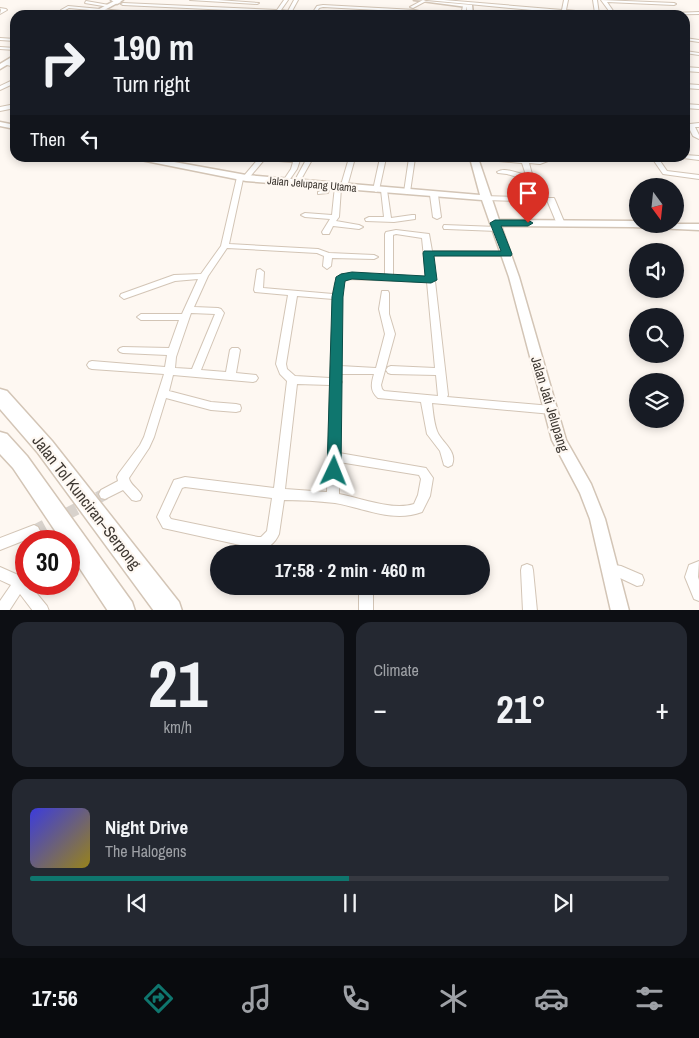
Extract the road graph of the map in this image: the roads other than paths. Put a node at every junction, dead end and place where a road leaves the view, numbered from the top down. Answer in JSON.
{"nodes":[{"id":1,"x":154,"y":0,"type":"edge"},
{"id":2,"x":192,"y":0,"type":"edge"},
{"id":3,"x":296,"y":0,"type":"edge"},
{"id":4,"x":417,"y":0,"type":"edge"},
{"id":5,"x":439,"y":0,"type":"edge"},
{"id":6,"x":493,"y":0,"type":"edge"},
{"id":7,"x":526,"y":0,"type":"edge"},
{"id":8,"x":668,"y":0,"type":"edge"},
{"id":9,"x":426,"y":1,"type":"edge"},
{"id":10,"x":603,"y":1,"type":"edge"},
{"id":11,"x":86,"y":2,"type":"dead end"},
{"id":12,"x":117,"y":2,"type":"edge"},
{"id":13,"x":255,"y":2,"type":"edge"},
{"id":14,"x":366,"y":2,"type":"dead end"},
{"id":15,"x":619,"y":2,"type":"junction"},
{"id":16,"x":646,"y":3,"type":"junction"},
{"id":17,"x":466,"y":4,"type":"edge"},
{"id":18,"x":674,"y":4,"type":"junction"},
{"id":19,"x":144,"y":6,"type":"junction"},
{"id":20,"x":490,"y":6,"type":"junction"},
{"id":21,"x":608,"y":6,"type":"junction"},
{"id":22,"x":191,"y":8,"type":"junction"},
{"id":23,"x":524,"y":8,"type":"junction"},
{"id":24,"x":413,"y":9,"type":"junction"},
{"id":25,"x":63,"y":10,"type":"dead end"},
{"id":26,"x":100,"y":10,"type":"joint"},
{"id":27,"x":189,"y":10,"type":"edge"},
{"id":28,"x":236,"y":10,"type":"edge"},
{"id":29,"x":286,"y":10,"type":"edge"},
{"id":30,"x":316,"y":10,"type":"edge"},
{"id":31,"x":416,"y":10,"type":"edge"},
{"id":32,"x":535,"y":10,"type":"edge"},
{"id":33,"x":549,"y":10,"type":"edge"},
{"id":34,"x":611,"y":10,"type":"edge"},
{"id":35,"x":654,"y":10,"type":"edge"},
{"id":36,"x":681,"y":10,"type":"edge"},
{"id":37,"x":699,"y":125,"type":"edge"},
{"id":38,"x":699,"y":137,"type":"edge"},
{"id":39,"x":162,"y":162,"type":"edge"},
{"id":40,"x":258,"y":162,"type":"edge"},
{"id":41,"x":296,"y":162,"type":"edge"},
{"id":42,"x":308,"y":162,"type":"edge"},
{"id":43,"x":350,"y":162,"type":"edge"},
{"id":44,"x":383,"y":162,"type":"edge"},
{"id":45,"x":411,"y":162,"type":"edge"},
{"id":46,"x":475,"y":162,"type":"edge"},
{"id":47,"x":525,"y":162,"type":"edge"},
{"id":48,"x":658,"y":162,"type":"edge"},
{"id":49,"x":500,"y":172,"type":"dead end"},
{"id":50,"x":699,"y":176,"type":"edge"},
{"id":51,"x":243,"y":177,"type":"junction"},
{"id":52,"x":530,"y":179,"type":"junction"},
{"id":53,"x":286,"y":182,"type":"junction"},
{"id":54,"x":297,"y":182,"type":"junction"},
{"id":55,"x":328,"y":186,"type":"junction"},
{"id":56,"x":341,"y":186,"type":"junction"},
{"id":57,"x":533,"y":189,"type":"dead end"},
{"id":58,"x":380,"y":190,"type":"junction"},
{"id":59,"x":407,"y":192,"type":"junction"},
{"id":60,"x":320,"y":193,"type":"dead end"},
{"id":61,"x":434,"y":195,"type":"junction"},
{"id":62,"x":485,"y":198,"type":"junction"},
{"id":63,"x":511,"y":199,"type":"junction"},
{"id":64,"x":525,"y":199,"type":"dead end"},
{"id":65,"x":551,"y":200,"type":"dead end"},
{"id":66,"x":514,"y":208,"type":"dead end"},
{"id":67,"x":305,"y":215,"type":"dead end"},
{"id":68,"x":437,"y":216,"type":"dead end"},
{"id":69,"x":412,"y":217,"type":"dead end"},
{"id":70,"x":369,"y":219,"type":"dead end"},
{"id":71,"x":333,"y":220,"type":"junction"},
{"id":72,"x":388,"y":220,"type":"junction"},
{"id":73,"x":561,"y":224,"type":"junction"},
{"id":74,"x":496,"y":226,"type":"junction"},
{"id":75,"x":359,"y":227,"type":"dead end"},
{"id":76,"x":447,"y":227,"type":"dead end"},
{"id":77,"x":699,"y":227,"type":"edge"},
{"id":78,"x":326,"y":232,"type":"dead end"},
{"id":79,"x":225,"y":246,"type":"junction"},
{"id":80,"x":428,"y":253,"type":"junction"},
{"id":81,"x":507,"y":254,"type":"junction"},
{"id":82,"x":328,"y":255,"type":"junction"},
{"id":83,"x":374,"y":257,"type":"dead end"},
{"id":84,"x":327,"y":266,"type":"dead end"},
{"id":85,"x":260,"y":272,"type":"dead end"},
{"id":86,"x":204,"y":276,"type":"junction"},
{"id":87,"x":389,"y":277,"type":"junction"},
{"id":88,"x":431,"y":280,"type":"junction"},
{"id":89,"x":385,"y":292,"type":"dead end"},
{"id":90,"x":292,"y":294,"type":"junction"},
{"id":91,"x":124,"y":296,"type":"dead end"},
{"id":92,"x":337,"y":297,"type":"junction"},
{"id":93,"x":187,"y":313,"type":"junction"},
{"id":94,"x":141,"y":317,"type":"dead end"},
{"id":95,"x":123,"y":350,"type":"dead end"},
{"id":96,"x":235,"y":350,"type":"dead end"},
{"id":97,"x":173,"y":352,"type":"junction"},
{"id":98,"x":92,"y":365,"type":"dead end"},
{"id":99,"x":170,"y":370,"type":"junction"},
{"id":100,"x":336,"y":370,"type":"junction"},
{"id":101,"x":391,"y":370,"type":"dead end"},
{"id":102,"x":373,"y":371,"type":"dead end"},
{"id":103,"x":440,"y":372,"type":"junction"},
{"id":104,"x":195,"y":374,"type":"junction"},
{"id":105,"x":230,"y":376,"type":"junction"},
{"id":106,"x":253,"y":378,"type":"dead end"},
{"id":107,"x":292,"y":380,"type":"junction"},
{"id":108,"x":337,"y":382,"type":"junction"},
{"id":109,"x":163,"y":393,"type":"junction"},
{"id":110,"x":442,"y":395,"type":"dead end"},
{"id":111,"x":0,"y":396,"type":"edge"},
{"id":112,"x":426,"y":400,"type":"junction"},
{"id":113,"x":236,"y":408,"type":"dead end"},
{"id":114,"x":552,"y":410,"type":"junction"},
{"id":115,"x":0,"y":440,"type":"edge"},
{"id":116,"x":334,"y":457,"type":"junction"},
{"id":117,"x":448,"y":462,"type":"dead end"},
{"id":118,"x":124,"y":484,"type":"junction"},
{"id":119,"x":105,"y":494,"type":"tunnel mouth"},
{"id":120,"x":278,"y":494,"type":"junction"},
{"id":121,"x":136,"y":496,"type":"dead end"},
{"id":122,"x":333,"y":498,"type":"junction"},
{"id":123,"x":15,"y":538,"type":"edge"},
{"id":124,"x":0,"y":544,"type":"edge"},
{"id":125,"x":699,"y":567,"type":"edge"},
{"id":126,"x":527,"y":570,"type":"dead end"},
{"id":127,"x":609,"y":570,"type":"junction"},
{"id":128,"x":0,"y":573,"type":"edge"},
{"id":129,"x":15,"y":580,"type":"edge"},
{"id":130,"x":638,"y":580,"type":"dead end"},
{"id":131,"x":15,"y":589,"type":"edge"},
{"id":132,"x":699,"y":594,"type":"edge"},
{"id":133,"x":30,"y":595,"type":"edge"},
{"id":134,"x":366,"y":595,"type":"edge"},
{"id":135,"x":1,"y":610,"type":"edge"},
{"id":136,"x":42,"y":610,"type":"edge"},
{"id":137,"x":123,"y":610,"type":"edge"},
{"id":138,"x":170,"y":610,"type":"edge"},
{"id":139,"x":366,"y":610,"type":"edge"},
{"id":140,"x":530,"y":610,"type":"edge"},
{"id":141,"x":620,"y":610,"type":"edge"}],
"edges":[{"from":1,"to":19,"type":"street"},
{"from":2,"to":13,"type":"street"},
{"from":3,"to":29,"type":"street"},
{"from":4,"to":9,"type":"street"},
{"from":5,"to":9,"type":"street"},
{"from":5,"to":17,"type":"street"},
{"from":6,"to":20,"type":"street"},
{"from":7,"to":23,"type":"street"},
{"from":8,"to":18,"type":"street"},
{"from":9,"to":17,"type":"street"},
{"from":9,"to":24,"type":"street"},
{"from":10,"to":15,"type":"street"},
{"from":10,"to":21,"type":"street"},
{"from":11,"to":12,"type":"street"},
{"from":12,"to":19,"type":"street"},
{"from":12,"to":26,"type":"street"},
{"from":14,"to":24,"type":"street"},
{"from":15,"to":16,"type":"street"},
{"from":15,"to":21,"type":"street"},
{"from":16,"to":18,"type":"street"},
{"from":16,"to":35,"type":"street"},
{"from":17,"to":20,"type":"street"},
{"from":17,"to":32,"type":"street"},
{"from":18,"to":36,"type":"street"},
{"from":19,"to":22,"type":"street"},
{"from":20,"to":23,"type":"street"},
{"from":21,"to":34,"type":"street"},
{"from":22,"to":27,"type":"street"},
{"from":22,"to":28,"type":"street"},
{"from":23,"to":33,"type":"street"},
{"from":24,"to":30,"type":"street"},
{"from":24,"to":31,"type":"street"},
{"from":25,"to":26,"type":"street"},
{"from":37,"to":38,"type":"street"},
{"from":39,"to":51,"type":"street","name":"Jalan Jelupang Utama"},
{"from":40,"to":51,"type":"street"},
{"from":41,"to":53,"type":"street"},
{"from":42,"to":54,"type":"street"},
{"from":43,"to":56,"type":"street"},
{"from":44,"to":58,"type":"street"},
{"from":45,"to":59,"type":"street"},
{"from":46,"to":62,"type":"street","name":"Jalan Jati Jelupang"},
{"from":47,"to":52,"type":"street"},
{"from":48,"to":50,"type":"street"},
{"from":49,"to":52,"type":"street"},
{"from":51,"to":53,"type":"street","name":"Jalan Jelupang Utama"},
{"from":51,"to":79,"type":"street"},
{"from":52,"to":57,"type":"street"},
{"from":53,"to":54,"type":"street","name":"Jalan Jelupang Utama"},
{"from":54,"to":55,"type":"street","name":"Jalan Jelupang Utama"},
{"from":55,"to":56,"type":"street","name":"Jalan Jelupang Utama"},
{"from":55,"to":60,"type":"street"},
{"from":56,"to":58,"type":"street","name":"Jalan Jelupang Utama"},
{"from":56,"to":71,"type":"street"},
{"from":58,"to":59,"type":"street","name":"Jalan Jelupang Utama"},
{"from":58,"to":72,"type":"street"},
{"from":59,"to":61,"type":"street","name":"Jalan Jelupang Utama"},
{"from":61,"to":62,"type":"street","name":"Jalan Jelupang Utama"},
{"from":61,"to":68,"type":"street"},
{"from":62,"to":63,"type":"street"},
{"from":62,"to":74,"type":"street","name":"Jalan Jati Jelupang"},
{"from":63,"to":64,"type":"street"},
{"from":63,"to":66,"type":"street"},
{"from":65,"to":73,"type":"street"},
{"from":67,"to":71,"type":"street"},
{"from":69,"to":72,"type":"street"},
{"from":70,"to":72,"type":"street"},
{"from":71,"to":75,"type":"street"},
{"from":71,"to":78,"type":"street"},
{"from":73,"to":74,"type":"street"},
{"from":73,"to":77,"type":"street"},
{"from":74,"to":76,"type":"street"},
{"from":74,"to":81,"type":"street","name":"Jalan Jati Jelupang"},
{"from":79,"to":82,"type":"street"},
{"from":79,"to":86,"type":"street"},
{"from":80,"to":81,"type":"street"},
{"from":80,"to":87,"type":"street"},
{"from":80,"to":88,"type":"street"},
{"from":81,"to":114,"type":"street","name":"Jalan Jati Jelupang"},
{"from":82,"to":83,"type":"street"},
{"from":82,"to":84,"type":"street"},
{"from":85,"to":90,"type":"street"},
{"from":86,"to":91,"type":"street"},
{"from":86,"to":93,"type":"street"},
{"from":87,"to":88,"type":"street"},
{"from":87,"to":92,"type":"street"},
{"from":88,"to":103,"type":"street"},
{"from":89,"to":112,"type":"street"},
{"from":90,"to":92,"type":"street"},
{"from":90,"to":107,"type":"street"},
{"from":92,"to":100,"type":"street"},
{"from":93,"to":94,"type":"street"},
{"from":93,"to":97,"type":"street"},
{"from":93,"to":104,"type":"street"},
{"from":95,"to":97,"type":"street"},
{"from":96,"to":105,"type":"street"},
{"from":97,"to":99,"type":"street"},
{"from":98,"to":99,"type":"street"},
{"from":99,"to":104,"type":"street"},
{"from":99,"to":109,"type":"street"},
{"from":100,"to":102,"type":"street"},
{"from":100,"to":108,"type":"street"},
{"from":101,"to":103,"type":"street"},
{"from":103,"to":110,"type":"street"},
{"from":104,"to":105,"type":"street"},
{"from":105,"to":106,"type":"street"},
{"from":107,"to":108,"type":"street"},
{"from":107,"to":120,"type":"street"},
{"from":108,"to":116,"type":"street"},
{"from":109,"to":113,"type":"street"},
{"from":109,"to":118,"type":"street"},
{"from":111,"to":138,"type":"highway","name":"Jalan Tol Kunciran–Serpong"},
{"from":112,"to":114,"type":"street"},
{"from":112,"to":117,"type":"street"},
{"from":114,"to":127,"type":"street","name":"Jalan Jati Jelupang"},
{"from":115,"to":137,"type":"highway","name":"Jalan Tol Kunciran–Serpong"},
{"from":116,"to":122,"type":"street"},
{"from":116,"to":122,"type":"street"},
{"from":118,"to":119,"type":"street"},
{"from":118,"to":121,"type":"street"},
{"from":120,"to":120,"type":"street"},
{"from":120,"to":122,"type":"street"},
{"from":123,"to":124,"type":"street"},
{"from":125,"to":132,"type":"street"},
{"from":126,"to":140,"type":"street"},
{"from":127,"to":130,"type":"street"},
{"from":127,"to":141,"type":"street","name":"Jalan Jati Jelupang"},
{"from":128,"to":129,"type":"street"},
{"from":131,"to":135,"type":"street"},
{"from":133,"to":136,"type":"street"},
{"from":134,"to":139,"type":"street"}]}
